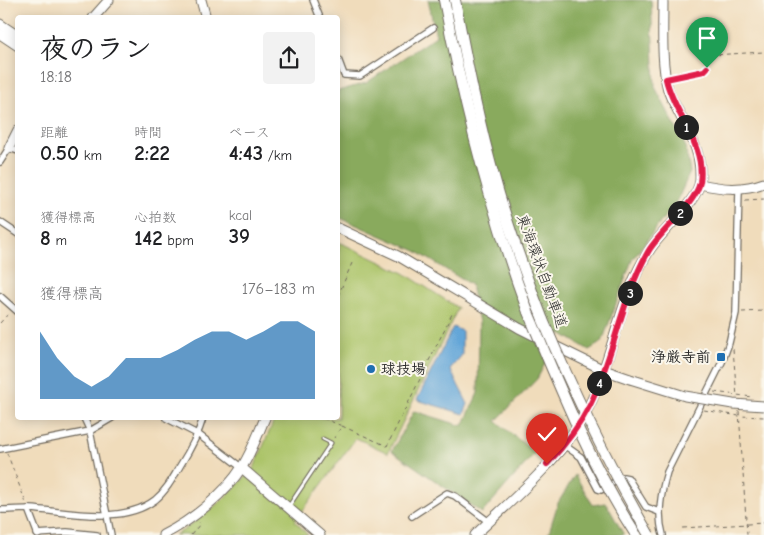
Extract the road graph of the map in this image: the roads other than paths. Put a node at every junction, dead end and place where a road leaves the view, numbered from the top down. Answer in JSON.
{"nodes":[{"id":1,"x":109,"y":0,"type":"edge"},
{"id":2,"x":201,"y":0,"type":"edge"},
{"id":3,"x":313,"y":0,"type":"edge"},
{"id":4,"x":444,"y":0,"type":"edge"},
{"id":5,"x":455,"y":0,"type":"edge"},
{"id":6,"x":663,"y":0,"type":"edge"},
{"id":7,"x":96,"y":15,"type":"edge"},
{"id":8,"x":205,"y":15,"type":"edge"},
{"id":9,"x":319,"y":15,"type":"edge"},
{"id":10,"x":0,"y":24,"type":"edge"},
{"id":11,"x":433,"y":28,"type":"dead end"},
{"id":12,"x":0,"y":34,"type":"edge"},
{"id":13,"x":15,"y":34,"type":"edge"},
{"id":14,"x":15,"y":44,"type":"edge"},
{"id":15,"x":340,"y":64,"type":"edge"},
{"id":16,"x":15,"y":136,"type":"edge"},
{"id":17,"x":8,"y":151,"type":"edge"},
{"id":18,"x":0,"y":162,"type":"edge"},
{"id":19,"x":764,"y":183,"type":"edge"},
{"id":20,"x":700,"y":184,"type":"junction"},
{"id":21,"x":739,"y":189,"type":"junction"},
{"id":22,"x":2,"y":224,"type":"edge"},
{"id":23,"x":340,"y":229,"type":"edge"},
{"id":24,"x":0,"y":231,"type":"edge"},
{"id":25,"x":15,"y":232,"type":"edge"},
{"id":26,"x":0,"y":296,"type":"edge"},
{"id":27,"x":15,"y":310,"type":"edge"},
{"id":28,"x":604,"y":370,"type":"junction"},
{"id":29,"x":764,"y":406,"type":"edge"},
{"id":30,"x":85,"y":420,"type":"edge"},
{"id":31,"x":109,"y":420,"type":"edge"},
{"id":32,"x":170,"y":420,"type":"edge"},
{"id":33,"x":203,"y":420,"type":"edge"},
{"id":34,"x":264,"y":420,"type":"edge"},
{"id":35,"x":90,"y":432,"type":"junction"},
{"id":36,"x":199,"y":435,"type":"junction"},
{"id":37,"x":323,"y":439,"type":"dead end"},
{"id":38,"x":564,"y":445,"type":"junction"},
{"id":39,"x":3,"y":448,"type":"edge"},
{"id":40,"x":242,"y":468,"type":"junction"},
{"id":41,"x":289,"y":507,"type":"junction"},
{"id":42,"x":28,"y":509,"type":"junction"},
{"id":43,"x":0,"y":510,"type":"edge"},
{"id":44,"x":659,"y":512,"type":"junction"},
{"id":45,"x":108,"y":515,"type":"junction"},
{"id":46,"x":412,"y":516,"type":"dead end"},
{"id":47,"x":489,"y":522,"type":"junction"},
{"id":48,"x":38,"y":535,"type":"edge"},
{"id":49,"x":97,"y":535,"type":"edge"},
{"id":50,"x":111,"y":535,"type":"edge"},
{"id":51,"x":163,"y":535,"type":"edge"},
{"id":52,"x":320,"y":535,"type":"edge"},
{"id":53,"x":475,"y":535,"type":"edge"},
{"id":54,"x":636,"y":535,"type":"edge"},
{"id":55,"x":649,"y":535,"type":"edge"},
{"id":56,"x":663,"y":535,"type":"edge"}],
"edges":[{"from":1,"to":7,"type":"street"},
{"from":2,"to":8,"type":"street"},
{"from":3,"to":9,"type":"street"},
{"from":4,"to":54,"type":"highway","name":"東海環状自動車道","bridge":true},
{"from":5,"to":55,"type":"highway","name":"東海環状自動車道","bridge":true},
{"from":6,"to":20,"type":"street"},
{"from":10,"to":13,"type":"street"},
{"from":11,"to":15,"type":"street"},
{"from":12,"to":14,"type":"street"},
{"from":16,"to":17,"type":"street"},
{"from":17,"to":18,"type":"street"},
{"from":19,"to":21,"type":"street"},
{"from":20,"to":21,"type":"street"},
{"from":20,"to":28,"type":"street"},
{"from":21,"to":44,"type":"street"},
{"from":22,"to":24,"type":"street"},
{"from":22,"to":25,"type":"street"},
{"from":23,"to":28,"type":"street"},
{"from":26,"to":27,"type":"street"},
{"from":28,"to":29,"type":"street","bridge":true},
{"from":28,"to":38,"type":"street"},
{"from":30,"to":35,"type":"street"},
{"from":31,"to":35,"type":"street"},
{"from":32,"to":36,"type":"street"},
{"from":33,"to":36,"type":"street"},
{"from":34,"to":40,"type":"street"},
{"from":35,"to":39,"type":"street"},
{"from":35,"to":45,"type":"street"},
{"from":36,"to":40,"type":"street"},
{"from":36,"to":45,"type":"street"},
{"from":37,"to":41,"type":"lane"},
{"from":38,"to":44,"type":"street"},
{"from":38,"to":47,"type":"street"},
{"from":40,"to":41,"type":"street"},
{"from":40,"to":51,"type":"street"},
{"from":41,"to":52,"type":"street"},
{"from":42,"to":43,"type":"street"},
{"from":42,"to":45,"type":"street"},
{"from":42,"to":48,"type":"street"},
{"from":44,"to":56,"type":"street"},
{"from":45,"to":50,"type":"street"},
{"from":46,"to":47,"type":"street"},
{"from":47,"to":53,"type":"street"},
{"from":48,"to":49,"type":"street"}]}
